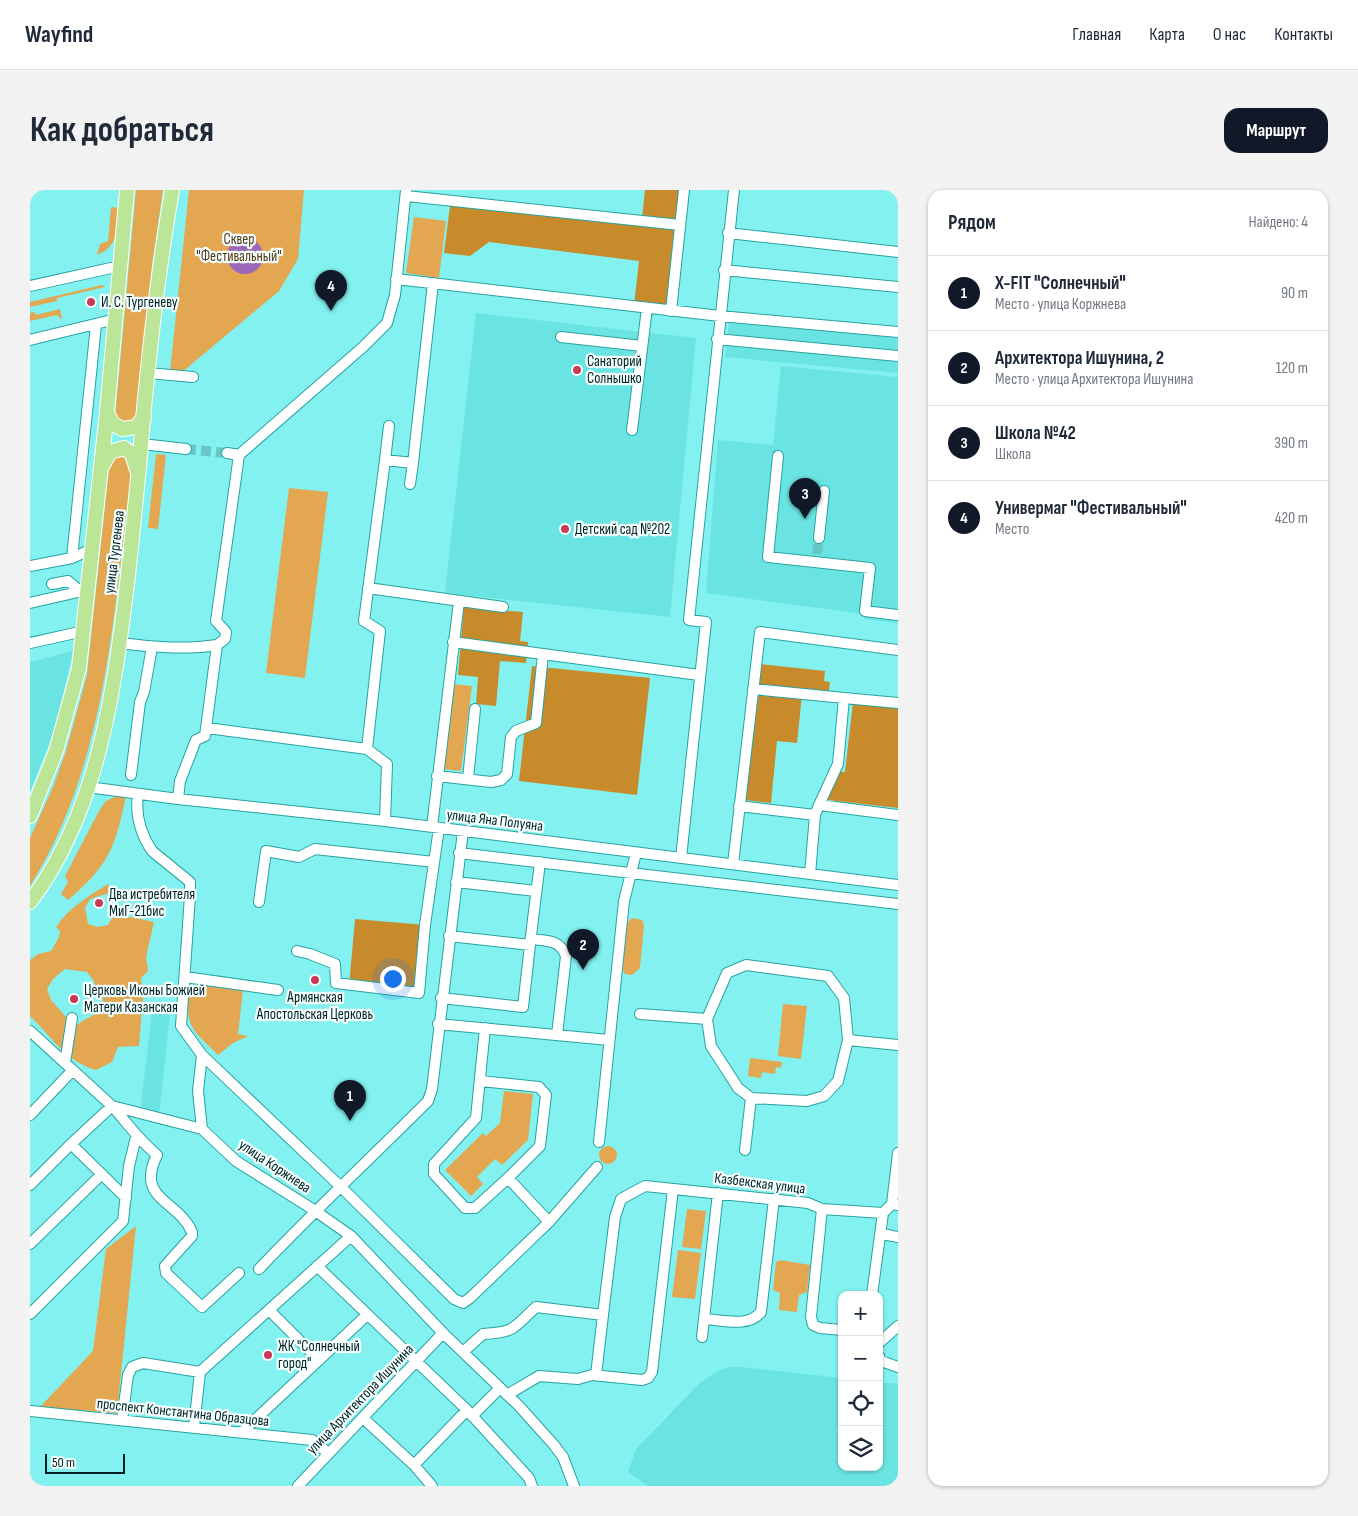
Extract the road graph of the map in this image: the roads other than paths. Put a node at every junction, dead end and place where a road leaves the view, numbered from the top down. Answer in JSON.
{"nodes":[{"id":1,"x":127,"y":190,"type":"edge"},
{"id":2,"x":172,"y":190,"type":"edge"},
{"id":3,"x":684,"y":190,"type":"edge"},
{"id":4,"x":734,"y":190,"type":"edge"},
{"id":5,"x":406,"y":193,"type":"edge"},
{"id":6,"x":680,"y":225,"type":"junction"},
{"id":7,"x":728,"y":233,"type":"junction"},
{"id":8,"x":898,"y":252,"type":"edge"},
{"id":9,"x":120,"y":266,"type":"junction"},
{"id":10,"x":724,"y":270,"type":"junction"},
{"id":11,"x":396,"y":279,"type":"junction"},
{"id":12,"x":432,"y":283,"type":"junction"},
{"id":13,"x":30,"y":286,"type":"edge"},
{"id":14,"x":898,"y":287,"type":"edge"},
{"id":15,"x":647,"y":308,"type":"junction"},
{"id":16,"x":671,"y":311,"type":"junction"},
{"id":17,"x":720,"y":316,"type":"junction"},
{"id":18,"x":116,"y":319,"type":"junction"},
{"id":19,"x":96,"y":325,"type":"junction"},
{"id":20,"x":898,"y":332,"type":"edge"},
{"id":21,"x":561,"y":337,"type":"dead end"},
{"id":22,"x":717,"y":339,"type":"junction"},
{"id":23,"x":30,"y":340,"type":"edge"},
{"id":24,"x":642,"y":346,"type":"junction"},
{"id":25,"x":898,"y":356,"type":"edge"},
{"id":26,"x":148,"y":373,"type":"junction"},
{"id":27,"x":193,"y":377,"type":"dead end"},
{"id":28,"x":107,"y":412,"type":"junction"},
{"id":29,"x":144,"y":417,"type":"junction"},
{"id":30,"x":389,"y":426,"type":"dead end"},
{"id":31,"x":632,"y":430,"type":"dead end"},
{"id":32,"x":142,"y":444,"type":"junction"},
{"id":33,"x":186,"y":449,"type":"tunnel mouth"},
{"id":34,"x":227,"y":453,"type":"tunnel mouth"},
{"id":35,"x":239,"y":455,"type":"junction"},
{"id":36,"x":778,"y":456,"type":"dead end"},
{"id":37,"x":385,"y":460,"type":"junction"},
{"id":38,"x":413,"y":463,"type":"junction"},
{"id":39,"x":100,"y":472,"type":"junction"},
{"id":40,"x":139,"y":475,"type":"junction"},
{"id":41,"x":410,"y":484,"type":"dead end"},
{"id":42,"x":824,"y":491,"type":"dead end"},
{"id":43,"x":819,"y":538,"type":"tunnel mouth"},
{"id":44,"x":92,"y":549,"type":"junction"},
{"id":45,"x":71,"y":552,"type":"junction"},
{"id":46,"x":30,"y":566,"type":"edge"},
{"id":47,"x":52,"y":584,"type":"dead end"},
{"id":48,"x":368,"y":588,"type":"junction"},
{"id":49,"x":83,"y":591,"type":"junction"},
{"id":50,"x":459,"y":601,"type":"junction"},
{"id":51,"x":30,"y":603,"type":"edge"},
{"id":52,"x":503,"y":607,"type":"dead end"},
{"id":53,"x":897,"y":615,"type":"edge"},
{"id":54,"x":82,"y":633,"type":"junction"},
{"id":55,"x":454,"y":642,"type":"junction"},
{"id":56,"x":30,"y":643,"type":"edge"},
{"id":57,"x":120,"y":643,"type":"junction"},
{"id":58,"x":217,"y":645,"type":"junction"},
{"id":59,"x":152,"y":647,"type":"junction"},
{"id":60,"x":898,"y":650,"type":"edge"},
{"id":61,"x":543,"y":654,"type":"junction"},
{"id":62,"x":700,"y":676,"type":"junction"},
{"id":63,"x":753,"y":689,"type":"junction"},
{"id":64,"x":844,"y":698,"type":"junction"},
{"id":65,"x":898,"y":703,"type":"edge"},
{"id":66,"x":475,"y":708,"type":"dead end"},
{"id":67,"x":207,"y":728,"type":"junction"},
{"id":68,"x":367,"y":749,"type":"junction"},
{"id":69,"x":131,"y":775,"type":"dead end"},
{"id":70,"x":437,"y":776,"type":"junction"},
{"id":71,"x":468,"y":779,"type":"junction"},
{"id":72,"x":88,"y":787,"type":"junction"},
{"id":73,"x":138,"y":794,"type":"junction"},
{"id":74,"x":178,"y":799,"type":"junction"},
{"id":75,"x":820,"y":805,"type":"junction"},
{"id":76,"x":738,"y":806,"type":"junction"},
{"id":77,"x":898,"y":814,"type":"edge"},
{"id":78,"x":815,"y":815,"type":"junction"},
{"id":79,"x":30,"y":816,"type":"edge"},
{"id":80,"x":385,"y":820,"type":"junction"},
{"id":81,"x":436,"y":827,"type":"junction"},
{"id":82,"x":463,"y":831,"type":"junction"},
{"id":83,"x":459,"y":853,"type":"junction"},
{"id":84,"x":636,"y":853,"type":"junction"},
{"id":85,"x":681,"y":858,"type":"junction"},
{"id":86,"x":434,"y":862,"type":"junction"},
{"id":87,"x":540,"y":862,"type":"junction"},
{"id":88,"x":733,"y":864,"type":"junction"},
{"id":89,"x":632,"y":874,"type":"junction"},
{"id":90,"x":810,"y":874,"type":"junction"},
{"id":91,"x":456,"y":882,"type":"junction"},
{"id":92,"x":898,"y":885,"type":"edge"},
{"id":93,"x":536,"y":891,"type":"junction"},
{"id":94,"x":30,"y":902,"type":"edge"},
{"id":95,"x":259,"y":902,"type":"dead end"},
{"id":96,"x":898,"y":904,"type":"edge"},
{"id":97,"x":449,"y":936,"type":"junction"},
{"id":98,"x":530,"y":942,"type":"junction"},
{"id":99,"x":297,"y":951,"type":"dead end"},
{"id":100,"x":185,"y":978,"type":"junction"},
{"id":101,"x":278,"y":990,"type":"dead end"},
{"id":102,"x":441,"y":998,"type":"junction"},
{"id":103,"x":640,"y":1014,"type":"dead end"},
{"id":104,"x":72,"y":1018,"type":"dead end"},
{"id":105,"x":707,"y":1019,"type":"junction"},
{"id":106,"x":438,"y":1024,"type":"junction"},
{"id":107,"x":485,"y":1028,"type":"junction"},
{"id":108,"x":30,"y":1031,"type":"edge"},
{"id":109,"x":557,"y":1035,"type":"junction"},
{"id":110,"x":610,"y":1040,"type":"junction"},
{"id":111,"x":848,"y":1040,"type":"junction"},
{"id":112,"x":898,"y":1045,"type":"edge"},
{"id":113,"x":202,"y":1054,"type":"junction"},
{"id":114,"x":68,"y":1067,"type":"junction"},
{"id":115,"x":480,"y":1081,"type":"junction"},
{"id":116,"x":751,"y":1098,"type":"junction"},
{"id":117,"x":112,"y":1106,"type":"junction"},
{"id":118,"x":30,"y":1115,"type":"edge"},
{"id":119,"x":202,"y":1129,"type":"junction"},
{"id":120,"x":136,"y":1137,"type":"junction"},
{"id":121,"x":599,"y":1142,"type":"dead end"},
{"id":122,"x":72,"y":1144,"type":"junction"},
{"id":123,"x":745,"y":1150,"type":"dead end"},
{"id":124,"x":898,"y":1153,"type":"edge"},
{"id":125,"x":597,"y":1167,"type":"dead end"},
{"id":126,"x":102,"y":1174,"type":"junction"},
{"id":127,"x":508,"y":1178,"type":"junction"},
{"id":128,"x":30,"y":1185,"type":"edge"},
{"id":129,"x":341,"y":1186,"type":"junction"},
{"id":130,"x":673,"y":1188,"type":"junction"},
{"id":131,"x":718,"y":1193,"type":"junction"},
{"id":132,"x":126,"y":1198,"type":"junction"},
{"id":133,"x":774,"y":1199,"type":"junction"},
{"id":134,"x":895,"y":1205,"type":"edge"},
{"id":135,"x":822,"y":1209,"type":"junction"},
{"id":136,"x":314,"y":1210,"type":"junction"},
{"id":137,"x":883,"y":1213,"type":"junction"},
{"id":138,"x":549,"y":1222,"type":"junction"},
{"id":139,"x":882,"y":1234,"type":"junction"},
{"id":140,"x":351,"y":1236,"type":"junction"},
{"id":141,"x":898,"y":1237,"type":"edge"},
{"id":142,"x":30,"y":1244,"type":"edge"},
{"id":143,"x":317,"y":1266,"type":"junction"},
{"id":144,"x":259,"y":1269,"type":"dead end"},
{"id":145,"x":239,"y":1273,"type":"dead end"},
{"id":146,"x":873,"y":1291,"type":"edge"},
{"id":147,"x":269,"y":1310,"type":"junction"},
{"id":148,"x":30,"y":1314,"type":"edge"},
{"id":149,"x":367,"y":1315,"type":"junction"},
{"id":150,"x":603,"y":1315,"type":"junction"},
{"id":151,"x":704,"y":1319,"type":"junction"},
{"id":152,"x":898,"y":1326,"type":"edge"},
{"id":153,"x":838,"y":1330,"type":"edge"},
{"id":154,"x":443,"y":1333,"type":"junction"},
{"id":155,"x":702,"y":1337,"type":"dead end"},
{"id":156,"x":883,"y":1339,"type":"edge"},
{"id":157,"x":463,"y":1352,"type":"junction"},
{"id":158,"x":319,"y":1360,"type":"junction"},
{"id":159,"x":416,"y":1361,"type":"junction"},
{"id":160,"x":883,"y":1362,"type":"edge"},
{"id":161,"x":898,"y":1367,"type":"edge"},
{"id":162,"x":200,"y":1372,"type":"junction"},
{"id":163,"x":596,"y":1375,"type":"junction"},
{"id":164,"x":504,"y":1392,"type":"junction"},
{"id":165,"x":30,"y":1410,"type":"edge"},
{"id":166,"x":470,"y":1413,"type":"junction"},
{"id":167,"x":363,"y":1418,"type":"junction"},
{"id":168,"x":122,"y":1420,"type":"junction"},
{"id":169,"x":194,"y":1427,"type":"junction"},
{"id":170,"x":242,"y":1432,"type":"junction"},
{"id":171,"x":328,"y":1453,"type":"junction"},
{"id":172,"x":414,"y":1465,"type":"junction"},
{"id":173,"x":298,"y":1486,"type":"edge"},
{"id":174,"x":432,"y":1486,"type":"edge"},
{"id":175,"x":532,"y":1486,"type":"edge"},
{"id":176,"x":574,"y":1486,"type":"edge"}],
"edges":[{"from":1,"to":9,"type":"main road","name":"улица Тургенева"},
{"from":2,"to":26,"type":"main road","name":"улица Тургенева"},
{"from":3,"to":6,"type":"street"},
{"from":4,"to":7,"type":"street"},
{"from":5,"to":6,"type":"street"},
{"from":5,"to":11,"type":"street"},
{"from":6,"to":16,"type":"street"},
{"from":7,"to":8,"type":"street"},
{"from":7,"to":10,"type":"street"},
{"from":9,"to":13,"type":"street"},
{"from":9,"to":18,"type":"main road","name":"улица Тургенева"},
{"from":10,"to":14,"type":"street"},
{"from":10,"to":17,"type":"street"},
{"from":11,"to":12,"type":"street"},
{"from":11,"to":35,"type":"street"},
{"from":12,"to":15,"type":"street"},
{"from":12,"to":38,"type":"street"},
{"from":15,"to":16,"type":"street"},
{"from":15,"to":24,"type":"street"},
{"from":16,"to":17,"type":"street"},
{"from":17,"to":20,"type":"street"},
{"from":17,"to":22,"type":"street"},
{"from":18,"to":19,"type":"street"},
{"from":18,"to":28,"type":"main road","name":"улица Тургенева"},
{"from":19,"to":23,"type":"street"},
{"from":19,"to":45,"type":"street"},
{"from":21,"to":24,"type":"street"},
{"from":22,"to":25,"type":"street"},
{"from":22,"to":62,"type":"street"},
{"from":24,"to":31,"type":"street"},
{"from":26,"to":27,"type":"street"},
{"from":26,"to":29,"type":"main road","name":"улица Тургенева"},
{"from":28,"to":29,"type":"main road"},
{"from":28,"to":39,"type":"main road","name":"улица Тургенева"},
{"from":29,"to":32,"type":"main road","name":"улица Тургенева"},
{"from":30,"to":37,"type":"street"},
{"from":32,"to":33,"type":"street"},
{"from":32,"to":40,"type":"main road","name":"улица Тургенева"},
{"from":34,"to":35,"type":"street"},
{"from":35,"to":58,"type":"street"},
{"from":36,"to":53,"type":"street"},
{"from":37,"to":38,"type":"street"},
{"from":37,"to":48,"type":"street"},
{"from":38,"to":41,"type":"street"},
{"from":39,"to":40,"type":"main road"},
{"from":39,"to":44,"type":"main road","name":"улица Тургенева"},
{"from":40,"to":57,"type":"main road","name":"улица Тургенева"},
{"from":42,"to":43,"type":"street"},
{"from":44,"to":45,"type":"street"},
{"from":44,"to":49,"type":"main road","name":"улица Тургенева"},
{"from":45,"to":46,"type":"street"},
{"from":47,"to":49,"type":"street"},
{"from":48,"to":50,"type":"street"},
{"from":48,"to":68,"type":"street"},
{"from":49,"to":51,"type":"street"},
{"from":49,"to":54,"type":"main road","name":"улица Тургенева"},
{"from":50,"to":52,"type":"street"},
{"from":50,"to":55,"type":"street"},
{"from":54,"to":56,"type":"street"},
{"from":54,"to":79,"type":"main road","name":"улица Тургенева"},
{"from":55,"to":61,"type":"street"},
{"from":55,"to":70,"type":"street"},
{"from":57,"to":59,"type":"street"},
{"from":57,"to":72,"type":"main road","name":"улица Тургенева"},
{"from":58,"to":59,"type":"street"},
{"from":58,"to":67,"type":"street"},
{"from":59,"to":69,"type":"street"},
{"from":60,"to":63,"type":"street"},
{"from":61,"to":62,"type":"street"},
{"from":61,"to":71,"type":"street"},
{"from":62,"to":85,"type":"street"},
{"from":63,"to":64,"type":"street"},
{"from":63,"to":76,"type":"street"},
{"from":64,"to":65,"type":"street"},
{"from":64,"to":75,"type":"street"},
{"from":66,"to":71,"type":"street"},
{"from":67,"to":68,"type":"street"},
{"from":67,"to":74,"type":"street"},
{"from":68,"to":80,"type":"street"},
{"from":70,"to":71,"type":"street"},
{"from":70,"to":81,"type":"street"},
{"from":72,"to":73,"type":"street","name":"улица Яна Полуяна"},
{"from":72,"to":94,"type":"main road","name":"улица Тургенева"},
{"from":73,"to":74,"type":"street","name":"улица Яна Полуяна"},
{"from":73,"to":100,"type":"street"},
{"from":74,"to":80,"type":"street","name":"улица Яна Полуяна"},
{"from":75,"to":77,"type":"street"},
{"from":75,"to":78,"type":"street"},
{"from":76,"to":78,"type":"street"},
{"from":76,"to":88,"type":"street"},
{"from":78,"to":90,"type":"street"},
{"from":80,"to":81,"type":"street","name":"улица Яна Полуяна"},
{"from":81,"to":82,"type":"street","name":"улица Яна Полуяна"},
{"from":81,"to":86,"type":"street"},
{"from":82,"to":83,"type":"street"},
{"from":82,"to":84,"type":"street","name":"улица Яна Полуяна"},
{"from":83,"to":87,"type":"street"},
{"from":83,"to":91,"type":"street"},
{"from":84,"to":85,"type":"street","name":"улица Яна Полуяна"},
{"from":84,"to":89,"type":"street"},
{"from":85,"to":88,"type":"street","name":"улица Яна Полуяна"},
{"from":86,"to":95,"type":"street"},
{"from":86,"to":99,"type":"street"},
{"from":87,"to":89,"type":"street"},
{"from":87,"to":93,"type":"street"},
{"from":88,"to":90,"type":"street","name":"улица Яна Полуяна"},
{"from":89,"to":96,"type":"street"},
{"from":89,"to":110,"type":"street"},
{"from":90,"to":92,"type":"street","name":"улица Яна Полуяна"},
{"from":91,"to":93,"type":"street"},
{"from":91,"to":97,"type":"street"},
{"from":93,"to":98,"type":"street"},
{"from":97,"to":98,"type":"street"},
{"from":97,"to":102,"type":"street"},
{"from":98,"to":102,"type":"street"},
{"from":98,"to":109,"type":"street"},
{"from":100,"to":101,"type":"street"},
{"from":100,"to":113,"type":"street"},
{"from":102,"to":106,"type":"street"},
{"from":103,"to":105,"type":"street"},
{"from":104,"to":114,"type":"street"},
{"from":105,"to":111,"type":"street"},
{"from":105,"to":116,"type":"street"},
{"from":106,"to":107,"type":"street"},
{"from":106,"to":129,"type":"street"},
{"from":107,"to":109,"type":"street"},
{"from":107,"to":115,"type":"street"},
{"from":108,"to":114,"type":"street"},
{"from":109,"to":110,"type":"street"},
{"from":110,"to":121,"type":"street"},
{"from":111,"to":112,"type":"street"},
{"from":111,"to":116,"type":"street"},
{"from":113,"to":119,"type":"street"},
{"from":113,"to":129,"type":"street"},
{"from":114,"to":117,"type":"street"},
{"from":114,"to":118,"type":"street"},
{"from":115,"to":127,"type":"street"},
{"from":115,"to":127,"type":"street"},
{"from":116,"to":123,"type":"street"},
{"from":117,"to":119,"type":"street"},
{"from":117,"to":120,"type":"street"},
{"from":117,"to":122,"type":"street"},
{"from":119,"to":136,"type":"street","name":"улица Коржнева"},
{"from":120,"to":132,"type":"street"},
{"from":120,"to":145,"type":"street"},
{"from":122,"to":126,"type":"street"},
{"from":122,"to":128,"type":"street"},
{"from":124,"to":134,"type":"street"},
{"from":125,"to":138,"type":"street"},
{"from":126,"to":132,"type":"street"},
{"from":126,"to":142,"type":"street"},
{"from":127,"to":138,"type":"street"},
{"from":129,"to":136,"type":"street"},
{"from":129,"to":138,"type":"street"},
{"from":130,"to":131,"type":"street","name":"Казбекская улица"},
{"from":130,"to":150,"type":"street","name":"Казбекская улица"},
{"from":130,"to":163,"type":"street"},
{"from":131,"to":133,"type":"street","name":"Казбекская улица"},
{"from":131,"to":151,"type":"street"},
{"from":132,"to":148,"type":"street"},
{"from":133,"to":135,"type":"street","name":"Казбекская улица"},
{"from":133,"to":151,"type":"street"},
{"from":134,"to":137,"type":"street"},
{"from":135,"to":137,"type":"street","name":"Казбекская улица"},
{"from":135,"to":153,"type":"street"},
{"from":136,"to":140,"type":"street","name":"улица Коржнева"},
{"from":136,"to":144,"type":"street"},
{"from":137,"to":139,"type":"street"},
{"from":139,"to":141,"type":"street"},
{"from":139,"to":146,"type":"street"},
{"from":140,"to":143,"type":"street"},
{"from":140,"to":154,"type":"street","name":"улица Коржнева"},
{"from":143,"to":147,"type":"street"},
{"from":143,"to":149,"type":"street"},
{"from":147,"to":158,"type":"street"},
{"from":147,"to":162,"type":"street"},
{"from":149,"to":158,"type":"street"},
{"from":149,"to":159,"type":"street"},
{"from":150,"to":157,"type":"street"},
{"from":150,"to":163,"type":"street"},
{"from":151,"to":155,"type":"street"},
{"from":152,"to":156,"type":"street"},
{"from":154,"to":157,"type":"street","name":"улица Коржнева"},
{"from":154,"to":159,"type":"street","name":"улица Архитектора Ишунина"},
{"from":157,"to":164,"type":"street","name":"улица Коржнева"},
{"from":158,"to":170,"type":"street"},
{"from":159,"to":166,"type":"street"},
{"from":159,"to":167,"type":"street","name":"улица Архитектора Ишунина"},
{"from":160,"to":161,"type":"street"},
{"from":162,"to":168,"type":"street"},
{"from":162,"to":169,"type":"street"},
{"from":163,"to":164,"type":"street"},
{"from":164,"to":166,"type":"street"},
{"from":164,"to":176,"type":"street","name":"улица Коржнева"},
{"from":165,"to":168,"type":"street","name":"проспект Константина Образцова"},
{"from":166,"to":172,"type":"street"},
{"from":166,"to":175,"type":"street"},
{"from":167,"to":171,"type":"street","name":"улица Архитектора Ишунина"},
{"from":167,"to":172,"type":"street"},
{"from":168,"to":169,"type":"street","name":"проспект Константина Образцова"},
{"from":169,"to":170,"type":"street","name":"проспект Константина Образцова"},
{"from":170,"to":171,"type":"street","name":"проспект Константина Образцова"},
{"from":171,"to":173,"type":"street","name":"улица Архитектора Ишунина"},
{"from":172,"to":174,"type":"street"}]}
